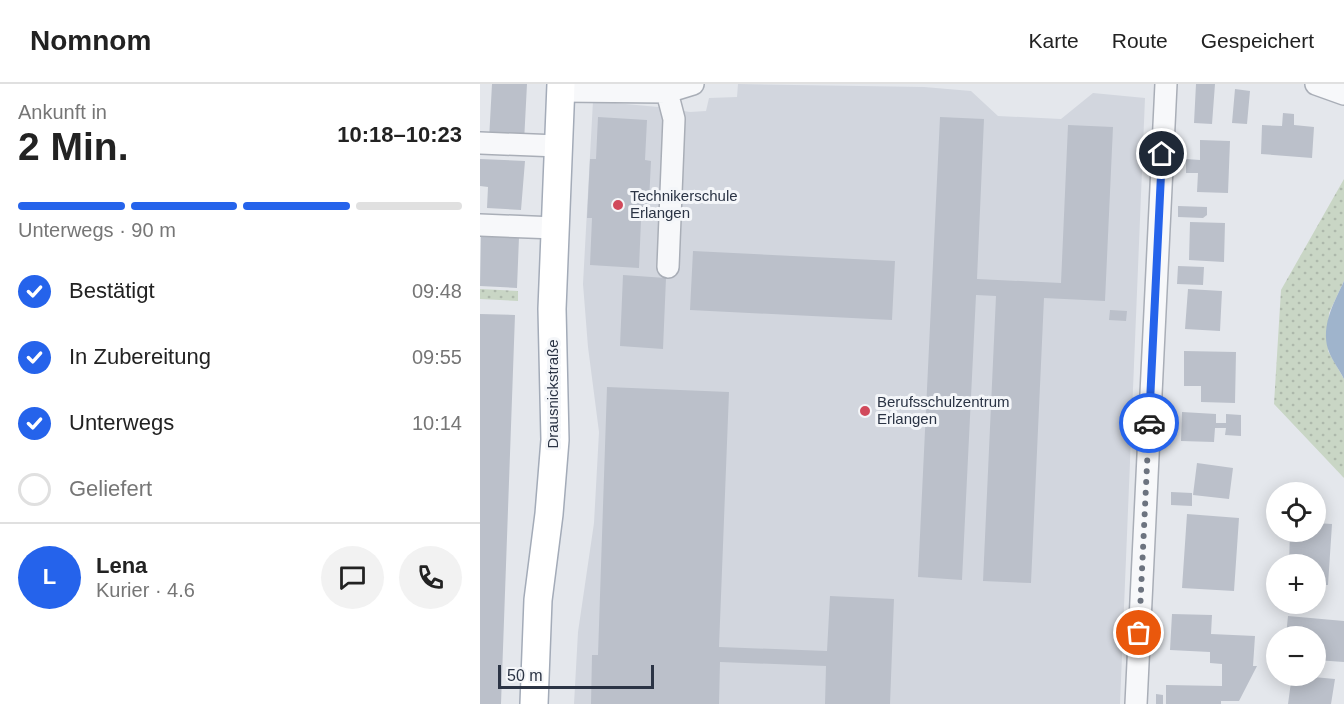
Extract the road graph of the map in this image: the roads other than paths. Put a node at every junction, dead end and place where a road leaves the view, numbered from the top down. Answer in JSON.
{"nodes":[{"id":1,"x":693,"y":84,"type":"edge"},
{"id":2,"x":1166,"y":84,"type":"edge"},
{"id":3,"x":1316,"y":84,"type":"edge"},
{"id":4,"x":560,"y":87,"type":"edge"},
{"id":5,"x":667,"y":88,"type":"edge"},
{"id":6,"x":1344,"y":94,"type":"edge"},
{"id":7,"x":480,"y":142,"type":"edge"},
{"id":8,"x":558,"y":146,"type":"junction"},
{"id":9,"x":480,"y":225,"type":"edge"},
{"id":10,"x":555,"y":228,"type":"junction"},
{"id":11,"x":668,"y":267,"type":"dead end"},
{"id":12,"x":534,"y":704,"type":"edge"},
{"id":13,"x":1136,"y":704,"type":"edge"}],
"edges":[{"from":1,"to":5,"type":"street"},
{"from":2,"to":13,"type":"street"},
{"from":3,"to":6,"type":"street"},
{"from":4,"to":5,"type":"street"},
{"from":4,"to":8,"type":"main road","name":"Drausnickstraße"},
{"from":5,"to":11,"type":"street"},
{"from":7,"to":8,"type":"street"},
{"from":8,"to":10,"type":"main road","name":"Drausnickstraße"},
{"from":9,"to":10,"type":"street"},
{"from":10,"to":12,"type":"main road","name":"Drausnickstraße"}]}
